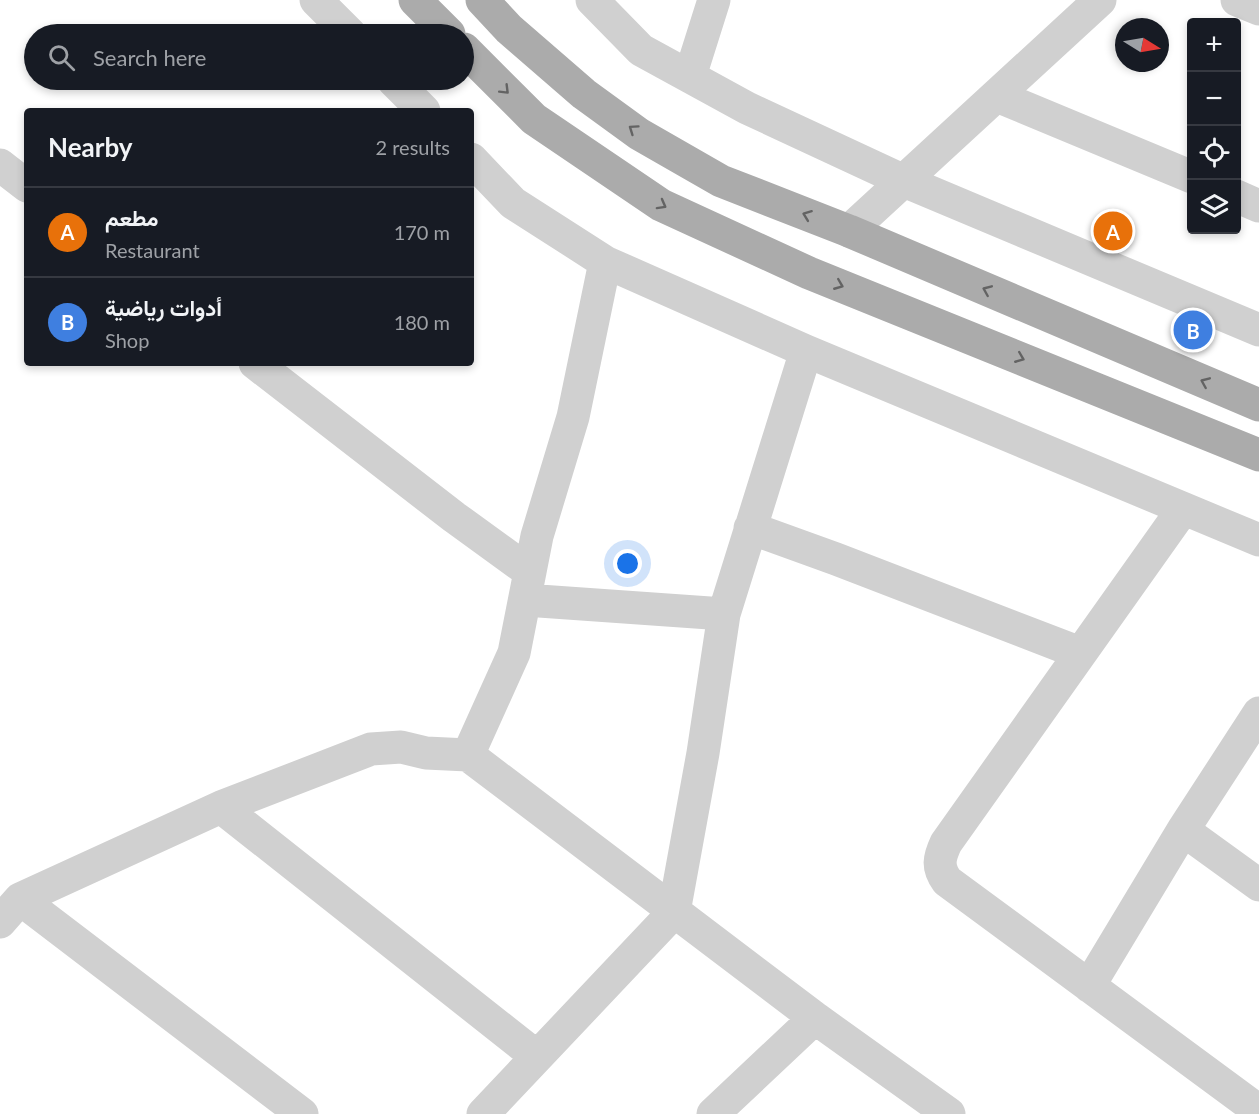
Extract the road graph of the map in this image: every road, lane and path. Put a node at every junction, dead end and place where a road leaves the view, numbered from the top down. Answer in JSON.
{"nodes":[{"id":1,"x":316,"y":0,"type":"edge"},
{"id":2,"x":415,"y":0,"type":"edge"},
{"id":3,"x":482,"y":0,"type":"edge"},
{"id":4,"x":714,"y":0,"type":"edge"},
{"id":5,"x":1100,"y":0,"type":"edge"},
{"id":6,"x":1237,"y":0,"type":"edge"},
{"id":7,"x":597,"y":2,"type":"edge"},
{"id":8,"x":1259,"y":9,"type":"edge"},
{"id":9,"x":340,"y":24,"type":"edge"},
{"id":10,"x":439,"y":24,"type":"edge"},
{"id":11,"x":474,"y":59,"type":"edge"},
{"id":12,"x":690,"y":76,"type":"junction"},
{"id":13,"x":403,"y":90,"type":"edge"},
{"id":14,"x":997,"y":96,"type":"junction"},
{"id":15,"x":421,"y":108,"type":"edge"},
{"id":16,"x":474,"y":162,"type":"edge"},
{"id":17,"x":0,"y":165,"type":"edge"},
{"id":18,"x":1187,"y":175,"type":"edge"},
{"id":19,"x":904,"y":181,"type":"junction"},
{"id":20,"x":24,"y":184,"type":"edge"},
{"id":21,"x":1241,"y":198,"type":"edge"},
{"id":22,"x":1259,"y":206,"type":"edge"},
{"id":23,"x":849,"y":231,"type":"junction"},
{"id":24,"x":605,"y":262,"type":"junction"},
{"id":25,"x":1259,"y":330,"type":"edge"},
{"id":26,"x":806,"y":351,"type":"junction"},
{"id":27,"x":259,"y":366,"type":"edge"},
{"id":28,"x":1259,"y":405,"type":"edge"},
{"id":29,"x":1259,"y":455,"type":"edge"},
{"id":30,"x":1183,"y":509,"type":"junction"},
{"id":31,"x":750,"y":528,"type":"junction"},
{"id":32,"x":1259,"y":540,"type":"edge"},
{"id":33,"x":527,"y":586,"type":"junction"},
{"id":34,"x":724,"y":614,"type":"junction"},
{"id":35,"x":1080,"y":653,"type":"junction"},
{"id":36,"x":1259,"y":713,"type":"edge"},
{"id":37,"x":468,"y":755,"type":"junction"},
{"id":38,"x":220,"y":807,"type":"junction"},
{"id":39,"x":1183,"y":830,"type":"junction"},
{"id":40,"x":1259,"y":885,"type":"edge"},
{"id":41,"x":10,"y":911,"type":"edge"},
{"id":42,"x":674,"y":912,"type":"junction"},
{"id":43,"x":1089,"y":986,"type":"junction"},
{"id":44,"x":815,"y":1018,"type":"junction"},
{"id":45,"x":536,"y":1056,"type":"junction"},
{"id":46,"x":290,"y":1111,"type":"edge"},
{"id":47,"x":1259,"y":1111,"type":"edge"},
{"id":48,"x":483,"y":1114,"type":"edge"},
{"id":49,"x":713,"y":1114,"type":"edge"},
{"id":50,"x":949,"y":1114,"type":"edge"}],
"edges":[{"from":1,"to":9,"type":"street"},
{"from":2,"to":10,"type":"main road"},
{"from":23,"to":3,"type":"main road","one_way":true},
{"from":4,"to":12,"type":"street"},
{"from":5,"to":14,"type":"street"},
{"from":6,"to":8,"type":"street"},
{"from":7,"to":12,"type":"street"},
{"from":11,"to":29,"type":"main road","one_way":true},
{"from":12,"to":19,"type":"street"},
{"from":13,"to":15,"type":"street"},
{"from":14,"to":18,"type":"street"},
{"from":14,"to":19,"type":"street"},
{"from":16,"to":24,"type":"street"},
{"from":17,"to":20,"type":"street"},
{"from":19,"to":23,"type":"street"},
{"from":19,"to":25,"type":"street"},
{"from":21,"to":22,"type":"street"},
{"from":28,"to":23,"type":"main road","one_way":true},
{"from":24,"to":26,"type":"street"},
{"from":24,"to":33,"type":"street"},
{"from":26,"to":30,"type":"street"},
{"from":26,"to":31,"type":"street"},
{"from":27,"to":33,"type":"street"},
{"from":30,"to":32,"type":"street"},
{"from":30,"to":35,"type":"street"},
{"from":31,"to":34,"type":"street"},
{"from":31,"to":35,"type":"street"},
{"from":33,"to":34,"type":"street"},
{"from":33,"to":37,"type":"street"},
{"from":34,"to":42,"type":"street"},
{"from":35,"to":43,"type":"street"},
{"from":36,"to":39,"type":"street"},
{"from":37,"to":38,"type":"street"},
{"from":37,"to":42,"type":"street"},
{"from":38,"to":41,"type":"street"},
{"from":38,"to":45,"type":"street"},
{"from":39,"to":40,"type":"street"},
{"from":39,"to":43,"type":"street"},
{"from":41,"to":46,"type":"street"},
{"from":42,"to":44,"type":"street"},
{"from":42,"to":45,"type":"street"},
{"from":43,"to":47,"type":"street"},
{"from":44,"to":49,"type":"street"},
{"from":44,"to":50,"type":"street"},
{"from":45,"to":48,"type":"street"}]}
